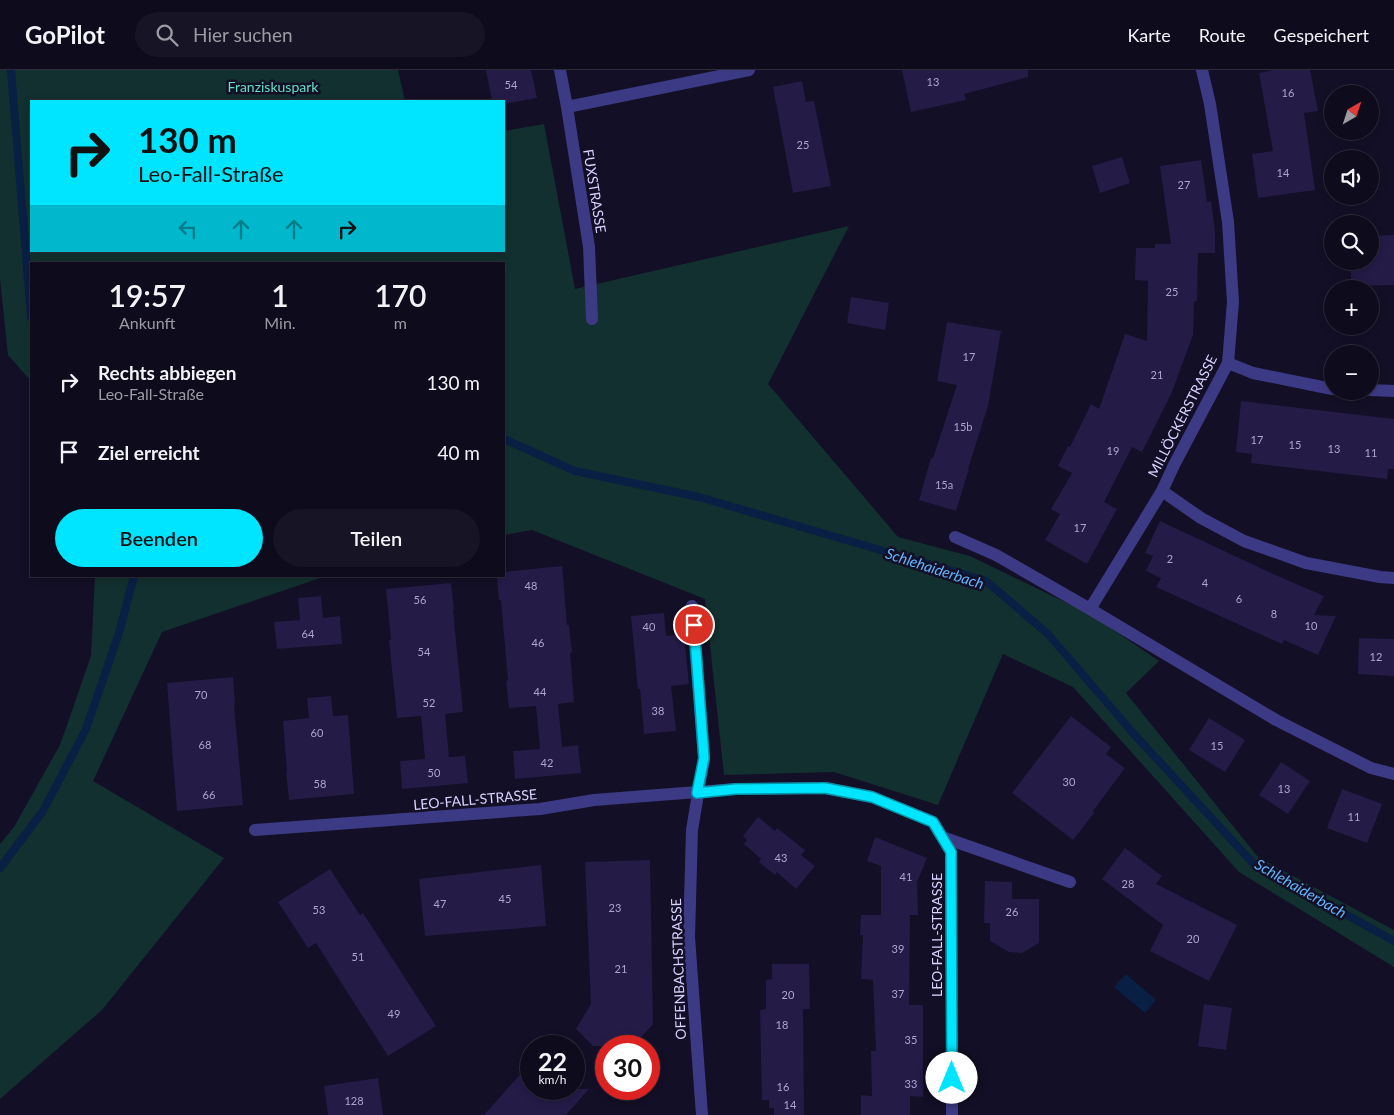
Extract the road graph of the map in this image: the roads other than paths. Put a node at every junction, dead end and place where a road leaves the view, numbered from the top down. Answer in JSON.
{"nodes":[{"id":1,"x":560,"y":70,"type":"edge"},
{"id":2,"x":749,"y":70,"type":"edge"},
{"id":3,"x":1202,"y":70,"type":"edge"},
{"id":4,"x":567,"y":107,"type":"junction"},
{"id":5,"x":592,"y":319,"type":"dead end"},
{"id":6,"x":1228,"y":363,"type":"junction"},
{"id":7,"x":1324,"y":387,"type":"edge"},
{"id":8,"x":1379,"y":390,"type":"edge"},
{"id":9,"x":1394,"y":391,"type":"edge"},
{"id":10,"x":1162,"y":491,"type":"junction"},
{"id":11,"x":955,"y":537,"type":"dead end"},
{"id":12,"x":1394,"y":578,"type":"edge"},
{"id":13,"x":692,"y":606,"type":"dead end"},
{"id":14,"x":1090,"y":609,"type":"junction"},
{"id":15,"x":1394,"y":774,"type":"edge"},
{"id":16,"x":697,"y":793,"type":"junction"},
{"id":17,"x":255,"y":830,"type":"dead end"},
{"id":18,"x":942,"y":837,"type":"junction"},
{"id":19,"x":1070,"y":882,"type":"dead end"},
{"id":20,"x":702,"y":1115,"type":"edge"},
{"id":21,"x":952,"y":1115,"type":"edge"}],
"edges":[{"from":1,"to":4,"type":"street","name":"FUXSTRASSE"},
{"from":2,"to":4,"type":"street"},
{"from":3,"to":6,"type":"street","name":"MILLÖCKERSTRASSE"},
{"from":4,"to":5,"type":"street","name":"FUXSTRASSE"},
{"from":6,"to":7,"type":"street"},
{"from":6,"to":10,"type":"street","name":"MILLÖCKERSTRASSE"},
{"from":8,"to":9,"type":"street"},
{"from":10,"to":12,"type":"street"},
{"from":10,"to":14,"type":"street","name":"MILLÖCKERSTRASSE"},
{"from":11,"to":14,"type":"street"},
{"from":13,"to":16,"type":"street"},
{"from":14,"to":15,"type":"street"},
{"from":16,"to":17,"type":"street","name":"LEO-FALL-STRASSE"},
{"from":16,"to":18,"type":"street","name":"LEO-FALL-STRASSE"},
{"from":16,"to":20,"type":"street","name":"OFFENBACHSTRASSE"},
{"from":18,"to":19,"type":"street"},
{"from":18,"to":21,"type":"street","name":"LEO-FALL-STRASSE"}]}
